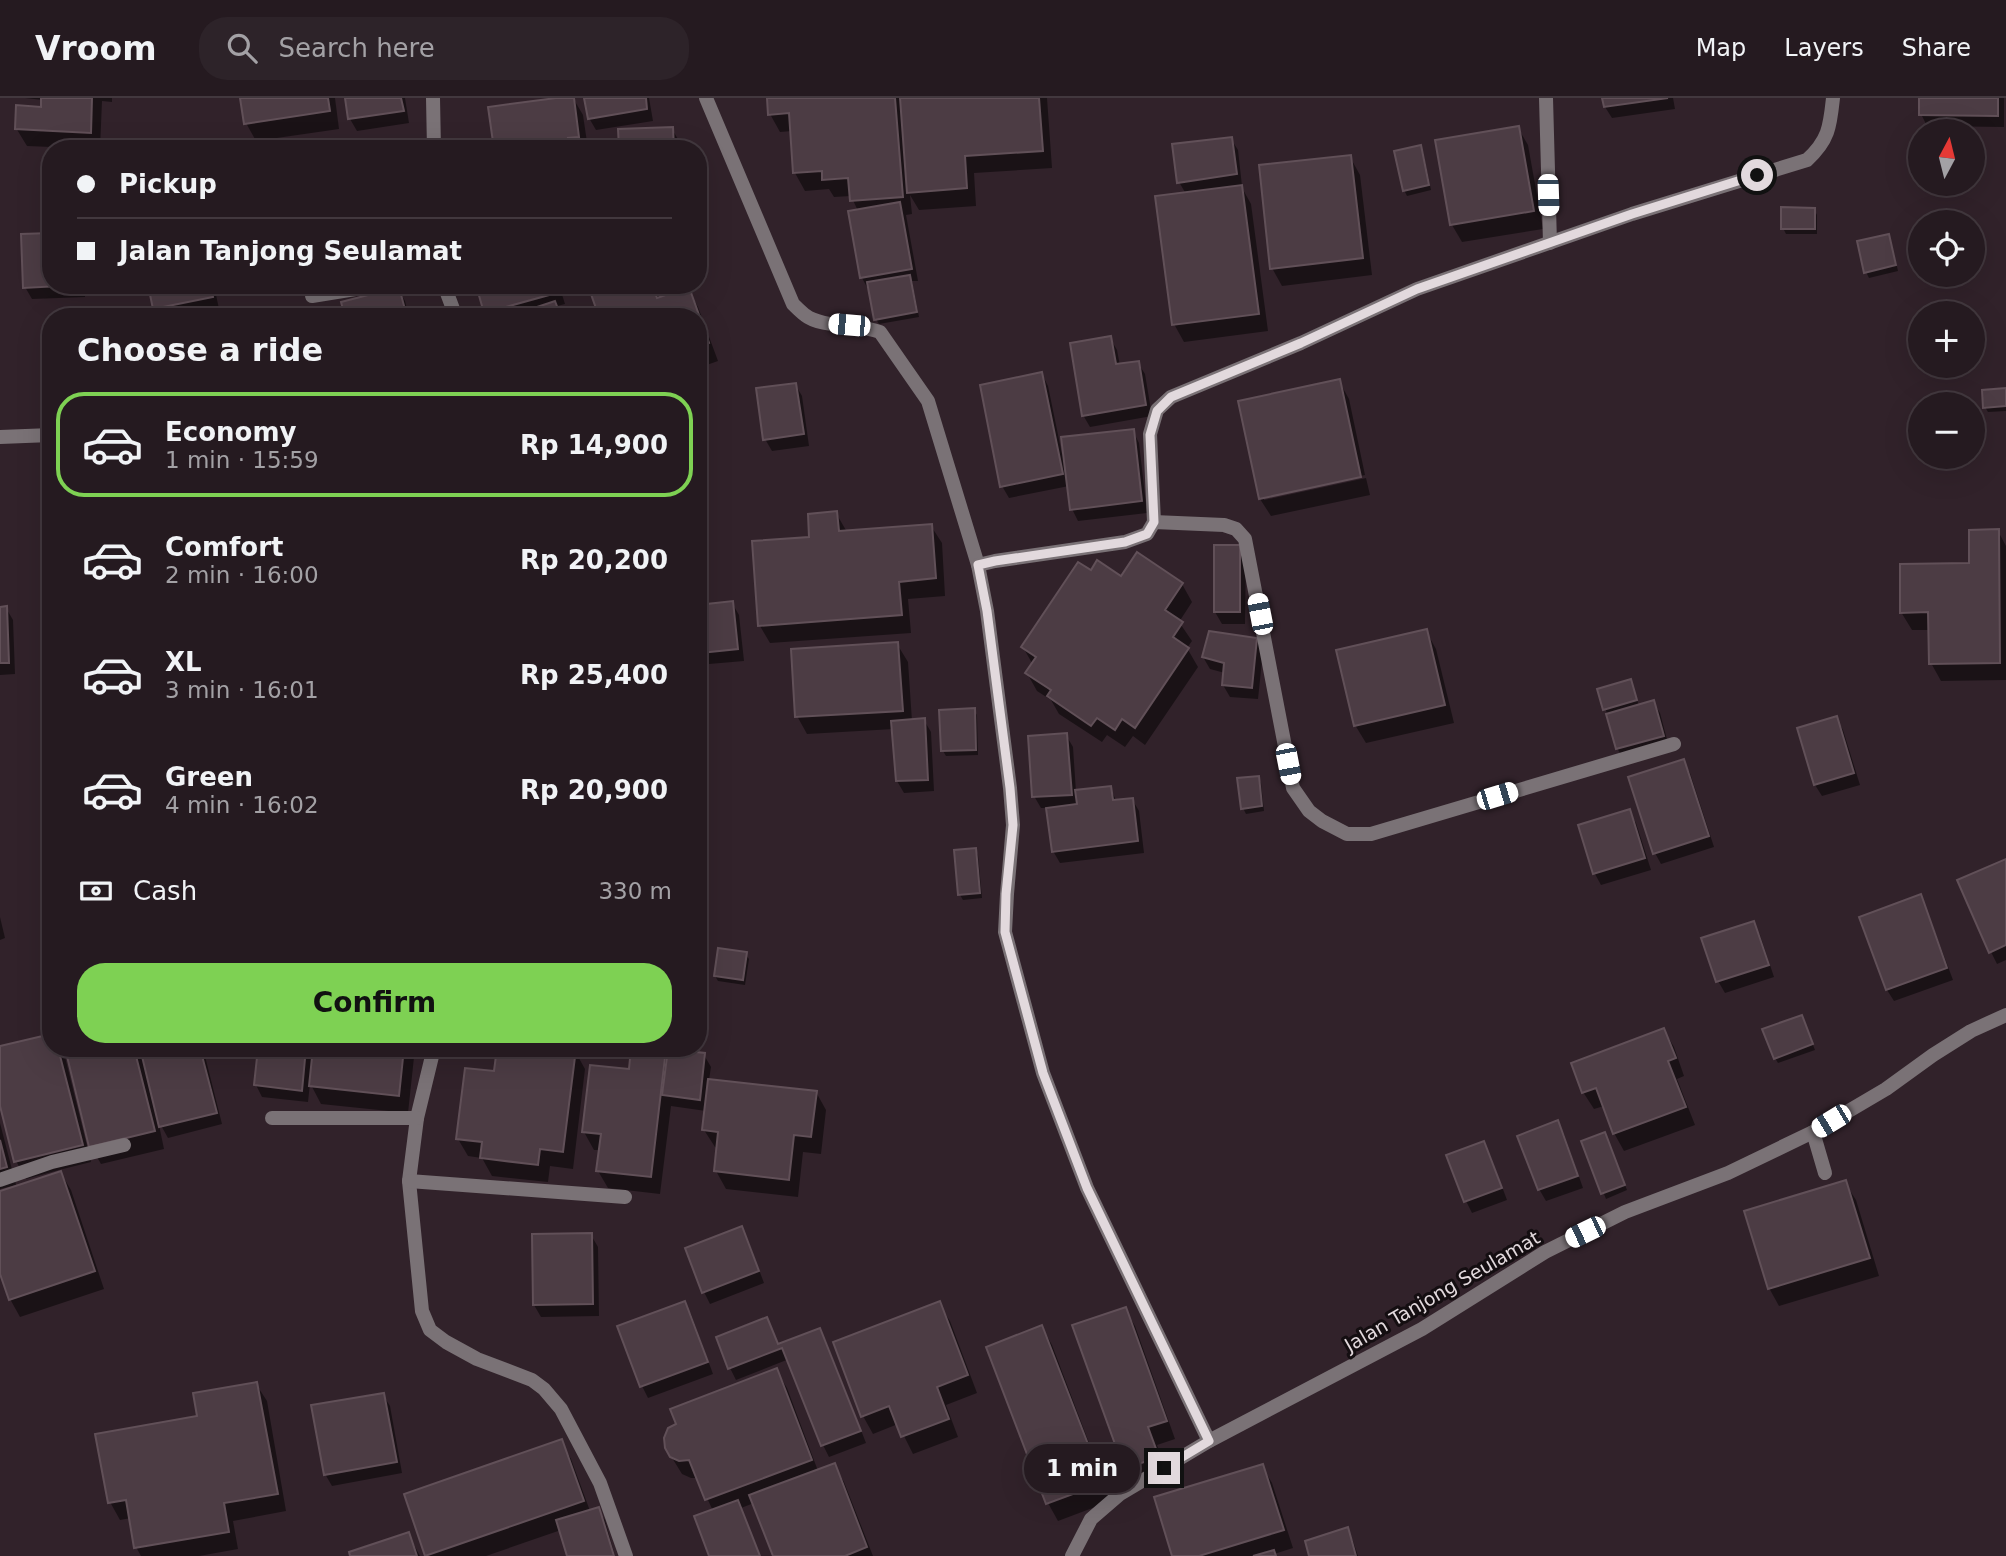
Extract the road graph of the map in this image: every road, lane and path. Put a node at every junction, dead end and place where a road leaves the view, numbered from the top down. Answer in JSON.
{"nodes":[{"id":1,"x":433,"y":98,"type":"edge"},
{"id":2,"x":706,"y":98,"type":"edge"},
{"id":3,"x":1546,"y":98,"type":"edge"},
{"id":4,"x":1833,"y":98,"type":"edge"},
{"id":5,"x":434,"y":140,"type":"edge"},
{"id":6,"x":1550,"y":243,"type":"junction"},
{"id":7,"x":324,"y":294,"type":"edge"},
{"id":8,"x":312,"y":296,"type":"dead end"},
{"id":9,"x":42,"y":436,"type":"edge"},
{"id":10,"x":0,"y":438,"type":"edge"},
{"id":11,"x":1154,"y":522,"type":"junction"},
{"id":12,"x":978,"y":565,"type":"junction"},
{"id":13,"x":1674,"y":744,"type":"dead end"},
{"id":14,"x":2006,"y":1015,"type":"edge"},
{"id":15,"x":432,"y":1057,"type":"edge"},
{"id":16,"x":272,"y":1118,"type":"dead end"},
{"id":17,"x":417,"y":1118,"type":"junction"},
{"id":18,"x":1813,"y":1132,"type":"junction"},
{"id":19,"x":124,"y":1145,"type":"dead end"},
{"id":20,"x":1825,"y":1173,"type":"dead end"},
{"id":21,"x":0,"y":1180,"type":"edge"},
{"id":22,"x":410,"y":1181,"type":"junction"},
{"id":23,"x":625,"y":1197,"type":"dead end"},
{"id":24,"x":1209,"y":1441,"type":"junction"},
{"id":25,"x":626,"y":1556,"type":"edge"},
{"id":26,"x":1072,"y":1556,"type":"edge"}],
"edges":[{"from":1,"to":5,"type":"street"},
{"from":2,"to":12,"type":"street"},
{"from":3,"to":6,"type":"street"},
{"from":4,"to":6,"type":"street"},
{"from":6,"to":11,"type":"street"},
{"from":7,"to":8,"type":"street"},
{"from":9,"to":10,"type":"street"},
{"from":11,"to":12,"type":"street"},
{"from":11,"to":13,"type":"street"},
{"from":12,"to":24,"type":"street"},
{"from":14,"to":18,"type":"street","name":"Jalan Tanjong Seulamat"},
{"from":15,"to":17,"type":"street"},
{"from":16,"to":17,"type":"street"},
{"from":17,"to":22,"type":"street"},
{"from":18,"to":20,"type":"street"},
{"from":18,"to":24,"type":"street","name":"Jalan Tanjong Seulamat"},
{"from":19,"to":21,"type":"street"},
{"from":22,"to":23,"type":"street"},
{"from":22,"to":25,"type":"street"},
{"from":24,"to":26,"type":"street","name":"Jalan Tanjong Seulamat"}]}
